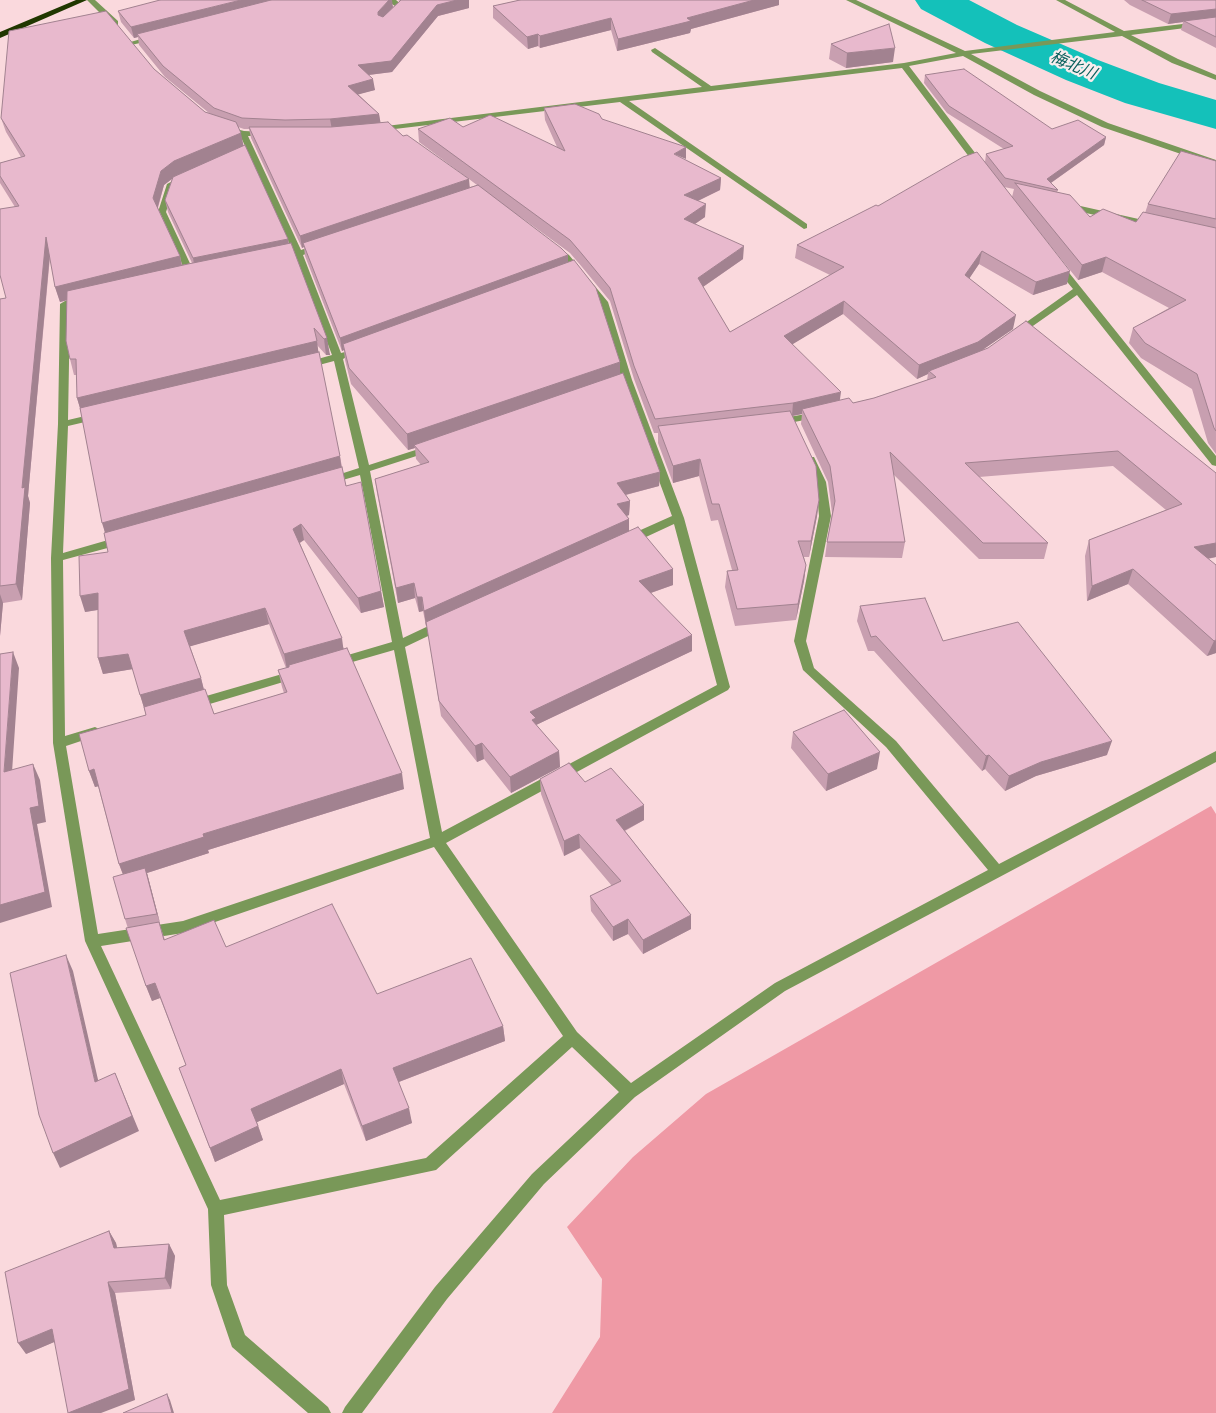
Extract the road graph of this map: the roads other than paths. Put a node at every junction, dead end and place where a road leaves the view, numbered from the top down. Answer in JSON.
{"nodes":[{"id":1,"x":82,"y":0,"type":"edge"},
{"id":2,"x":90,"y":0,"type":"edge"},
{"id":3,"x":391,"y":0,"type":"edge"},
{"id":4,"x":850,"y":0,"type":"edge"},
{"id":5,"x":1060,"y":0,"type":"edge"},
{"id":6,"x":1216,"y":22,"type":"edge"},
{"id":7,"x":384,"y":24,"type":"edge"},
{"id":8,"x":1123,"y":34,"type":"junction"},
{"id":9,"x":0,"y":35,"type":"edge"},
{"id":10,"x":125,"y":36,"type":"junction"},
{"id":11,"x":159,"y":36,"type":"edge"},
{"id":12,"x":137,"y":50,"type":"edge"},
{"id":13,"x":655,"y":50,"type":"dead end"},
{"id":14,"x":962,"y":53,"type":"junction"},
{"id":15,"x":904,"y":65,"type":"junction"},
{"id":16,"x":1216,"y":78,"type":"edge"},
{"id":17,"x":710,"y":89,"type":"junction"},
{"id":18,"x":622,"y":100,"type":"junction"},
{"id":19,"x":212,"y":123,"type":"edge"},
{"id":20,"x":393,"y":128,"type":"junction"},
{"id":21,"x":367,"y":130,"type":"edge"},
{"id":22,"x":243,"y":133,"type":"junction"},
{"id":23,"x":401,"y":134,"type":"edge"},
{"id":24,"x":278,"y":135,"type":"edge"},
{"id":25,"x":1216,"y":163,"type":"edge"},
{"id":26,"x":196,"y":173,"type":"edge"},
{"id":27,"x":987,"y":175,"type":"edge"},
{"id":28,"x":1056,"y":203,"type":"edge"},
{"id":29,"x":804,"y":226,"type":"dead end"},
{"id":30,"x":1159,"y":227,"type":"edge"},
{"id":31,"x":298,"y":254,"type":"junction"},
{"id":32,"x":1054,"y":259,"type":"edge"},
{"id":33,"x":191,"y":275,"type":"junction"},
{"id":34,"x":1078,"y":290,"type":"junction"},
{"id":35,"x":1004,"y":342,"type":"edge"},
{"id":36,"x":357,"y":351,"type":"edge"},
{"id":37,"x":338,"y":358,"type":"junction"},
{"id":38,"x":291,"y":369,"type":"edge"},
{"id":39,"x":111,"y":412,"type":"edge"},
{"id":40,"x":830,"y":412,"type":"edge"},
{"id":41,"x":64,"y":424,"type":"junction"},
{"id":42,"x":764,"y":424,"type":"edge"},
{"id":43,"x":440,"y":445,"type":"edge"},
{"id":44,"x":804,"y":447,"type":"edge"},
{"id":45,"x":1216,"y":463,"type":"edge"},
{"id":46,"x":365,"y":471,"type":"junction"},
{"id":47,"x":318,"y":484,"type":"edge"},
{"id":48,"x":678,"y":518,"type":"junction"},
{"id":49,"x":131,"y":537,"type":"edge"},
{"id":50,"x":614,"y":546,"type":"edge"},
{"id":51,"x":56,"y":558,"type":"junction"},
{"id":52,"x":452,"y":620,"type":"edge"},
{"id":53,"x":398,"y":645,"type":"junction"},
{"id":54,"x":322,"y":666,"type":"edge"},
{"id":55,"x":304,"y":672,"type":"edge"},
{"id":56,"x":181,"y":707,"type":"edge"},
{"id":57,"x":106,"y":729,"type":"edge"},
{"id":58,"x":58,"y":743,"type":"junction"},
{"id":59,"x":1216,"y":756,"type":"edge"},
{"id":60,"x":437,"y":841,"type":"junction"},
{"id":61,"x":997,"y":870,"type":"junction"},
{"id":62,"x":92,"y":941,"type":"junction"},
{"id":63,"x":572,"y":1037,"type":"junction"},
{"id":64,"x":630,"y":1092,"type":"junction"},
{"id":65,"x":216,"y":1209,"type":"junction"},
{"id":66,"x":322,"y":1413,"type":"edge"},
{"id":67,"x":351,"y":1413,"type":"edge"}],
"edges":[{"from":1,"to":9,"type":"highway"},
{"from":2,"to":10,"type":"street"},
{"from":3,"to":7,"type":"street"},
{"from":4,"to":14,"type":"street"},
{"from":5,"to":8,"type":"street"},
{"from":6,"to":8,"type":"street"},
{"from":8,"to":14,"type":"street"},
{"from":8,"to":16,"type":"street"},
{"from":10,"to":11,"type":"street"},
{"from":10,"to":12,"type":"street"},
{"from":13,"to":17,"type":"street"},
{"from":14,"to":15,"type":"street"},
{"from":14,"to":25,"type":"street"},
{"from":15,"to":17,"type":"street"},
{"from":15,"to":27,"type":"street"},
{"from":17,"to":18,"type":"street"},
{"from":18,"to":20,"type":"street"},
{"from":18,"to":29,"type":"street"},
{"from":19,"to":22,"type":"street"},
{"from":20,"to":21,"type":"street"},
{"from":20,"to":23,"type":"street"},
{"from":22,"to":24,"type":"street"},
{"from":22,"to":31,"type":"street"},
{"from":26,"to":33,"type":"street"},
{"from":28,"to":30,"type":"street"},
{"from":31,"to":33,"type":"street"},
{"from":31,"to":37,"type":"street"},
{"from":31,"to":48,"type":"street"},
{"from":32,"to":34,"type":"street"},
{"from":33,"to":41,"type":"street"},
{"from":34,"to":35,"type":"street"},
{"from":34,"to":45,"type":"street"},
{"from":36,"to":37,"type":"street"},
{"from":37,"to":38,"type":"street"},
{"from":37,"to":46,"type":"street"},
{"from":39,"to":41,"type":"street"},
{"from":40,"to":42,"type":"street"},
{"from":41,"to":51,"type":"street"},
{"from":43,"to":46,"type":"street"},
{"from":44,"to":61,"type":"street"},
{"from":46,"to":47,"type":"street"},
{"from":46,"to":53,"type":"street"},
{"from":48,"to":50,"type":"street"},
{"from":48,"to":60,"type":"street"},
{"from":49,"to":51,"type":"street"},
{"from":51,"to":58,"type":"street"},
{"from":52,"to":53,"type":"street"},
{"from":53,"to":54,"type":"street"},
{"from":53,"to":60,"type":"street"},
{"from":55,"to":56,"type":"street"},
{"from":57,"to":58,"type":"street"},
{"from":58,"to":62,"type":"street"},
{"from":59,"to":61,"type":"street"},
{"from":60,"to":62,"type":"street"},
{"from":60,"to":63,"type":"street"},
{"from":61,"to":64,"type":"street"},
{"from":62,"to":65,"type":"street"},
{"from":63,"to":64,"type":"street"},
{"from":63,"to":65,"type":"street"},
{"from":64,"to":67,"type":"street"},
{"from":65,"to":66,"type":"street"}]}
